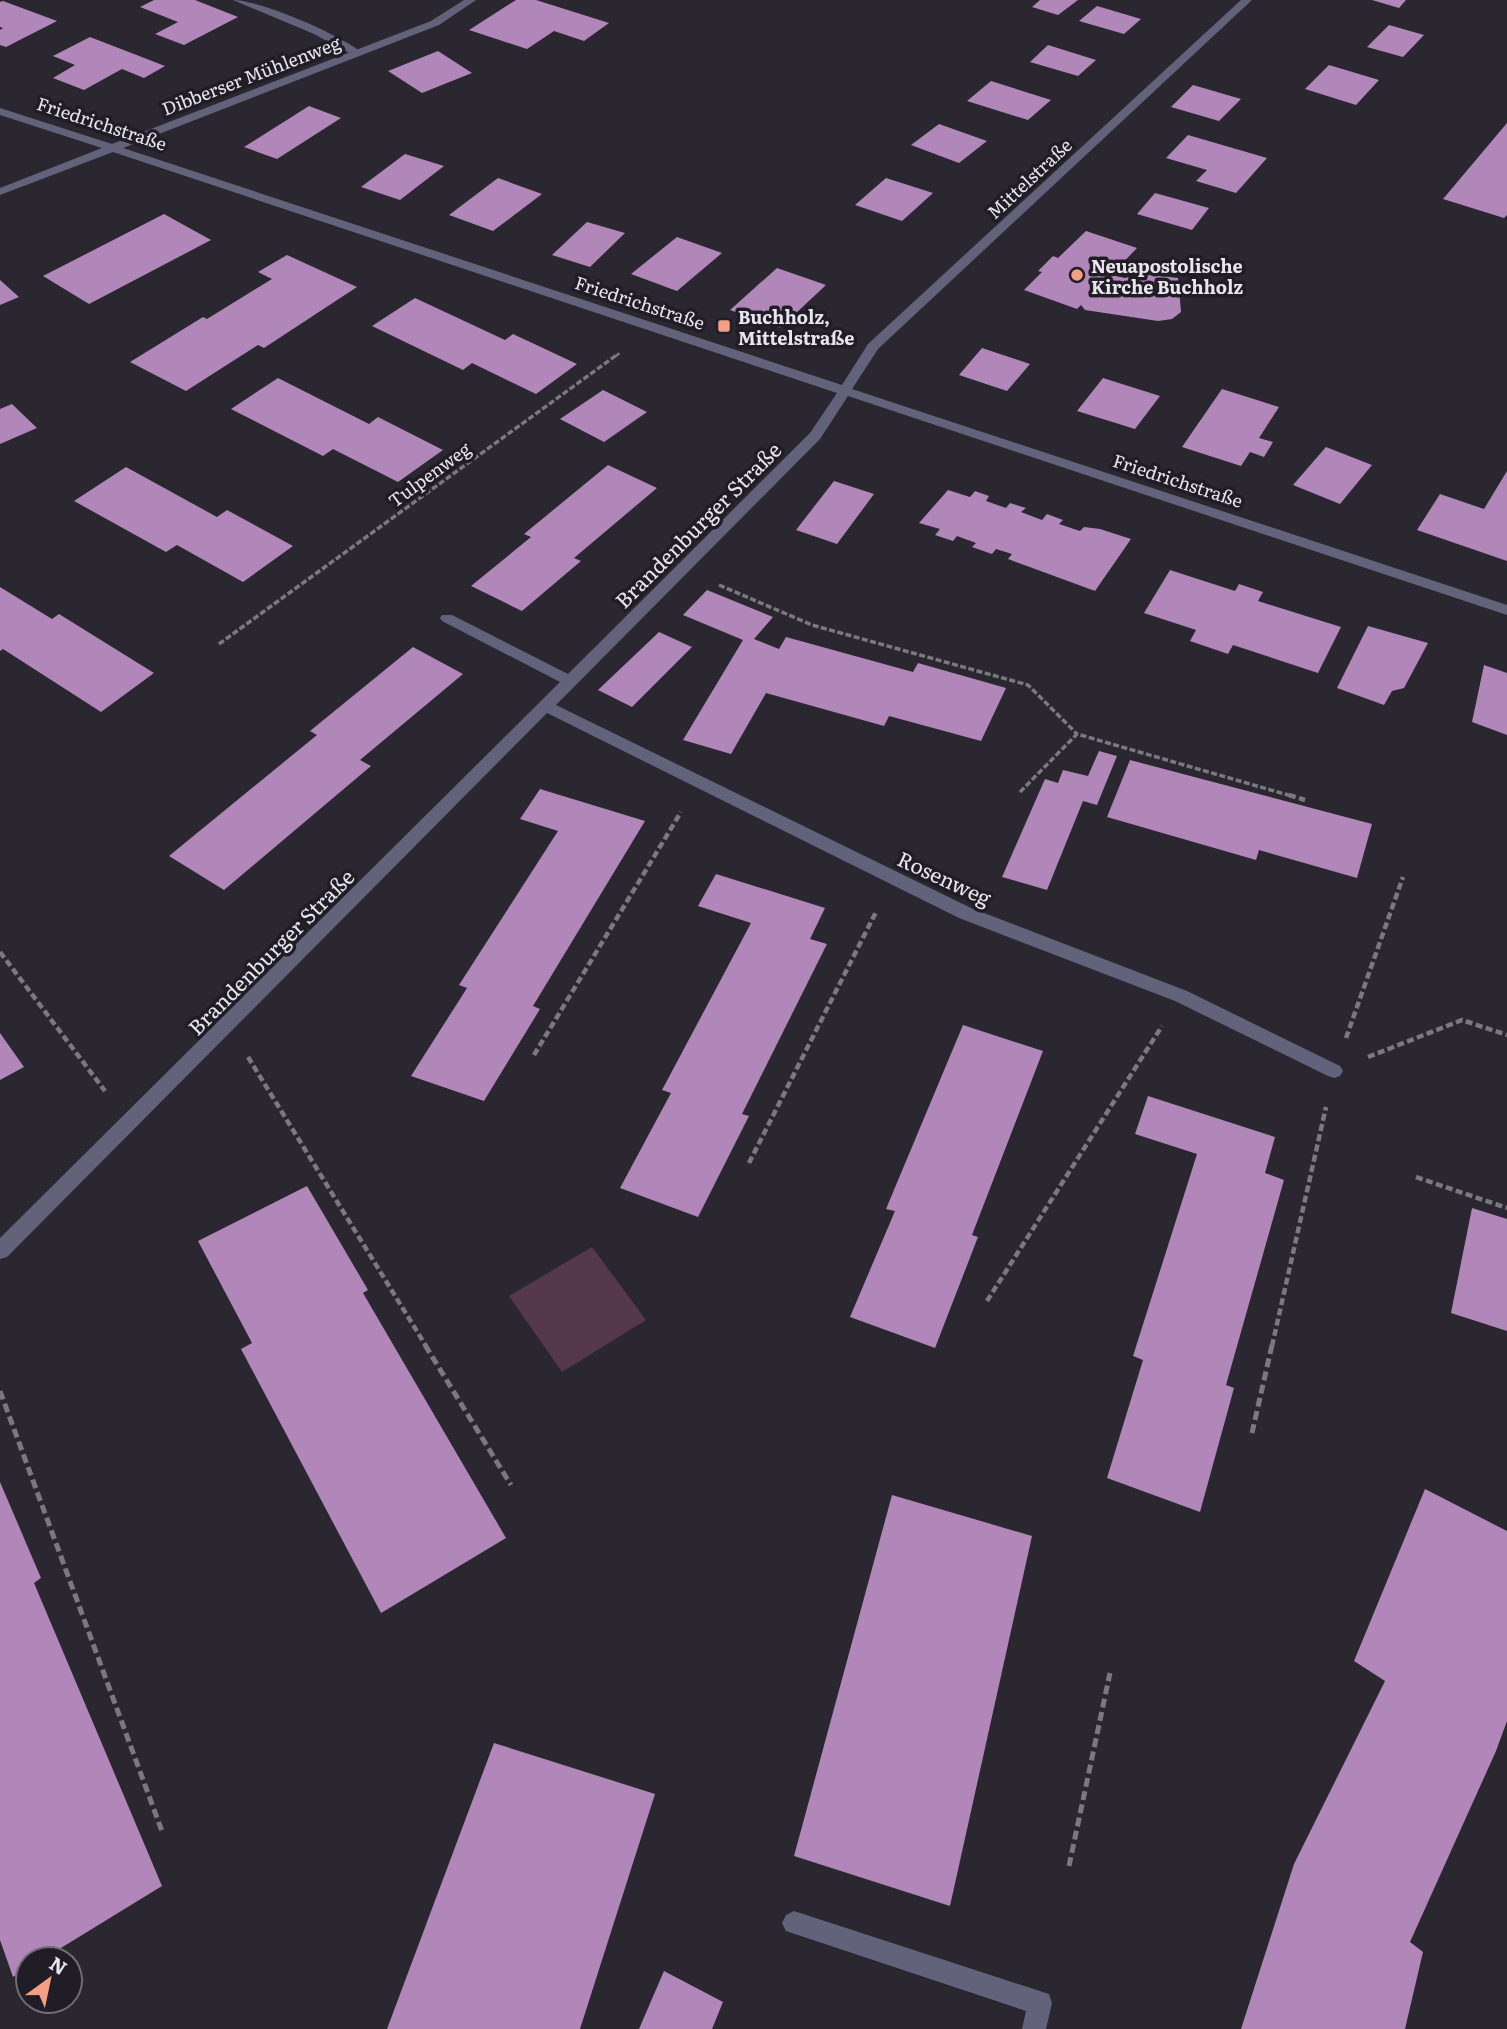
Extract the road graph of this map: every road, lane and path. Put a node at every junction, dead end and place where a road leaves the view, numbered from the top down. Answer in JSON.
{"nodes":[{"id":1,"x":238,"y":0,"type":"edge"},
{"id":2,"x":471,"y":0,"type":"edge"},
{"id":3,"x":1247,"y":0,"type":"edge"},
{"id":4,"x":357,"y":53,"type":"junction"},
{"id":5,"x":0,"y":111,"type":"edge"},
{"id":6,"x":114,"y":147,"type":"junction"},
{"id":7,"x":0,"y":192,"type":"edge"},
{"id":8,"x":656,"y":327,"type":"junction"},
{"id":9,"x":844,"y":390,"type":"junction"},
{"id":10,"x":682,"y":569,"type":"junction"},
{"id":11,"x":1507,"y":610,"type":"edge"},
{"id":12,"x":447,"y":618,"type":"dead end"},
{"id":13,"x":219,"y":644,"type":"dead end"},
{"id":14,"x":570,"y":681,"type":"junction"},
{"id":15,"x":545,"y":706,"type":"junction"},
{"id":16,"x":1077,"y":734,"type":"junction"},
{"id":17,"x":699,"y":781,"type":"junction"},
{"id":18,"x":1020,"y":792,"type":"dead end"},
{"id":19,"x":1305,"y":800,"type":"dead end"},
{"id":20,"x":1404,"y":877,"type":"dead end"},
{"id":21,"x":893,"y":878,"type":"junction"},
{"id":22,"x":0,"y":951,"type":"edge"},
{"id":23,"x":1181,"y":996,"type":"junction"},
{"id":24,"x":228,"y":1024,"type":"junction"},
{"id":25,"x":1507,"y":1035,"type":"edge"},
{"id":26,"x":534,"y":1055,"type":"dead end"},
{"id":27,"x":1334,"y":1071,"type":"junction"},
{"id":28,"x":128,"y":1123,"type":"junction"},
{"id":29,"x":749,"y":1163,"type":"dead end"},
{"id":30,"x":1416,"y":1177,"type":"dead end"},
{"id":31,"x":1507,"y":1208,"type":"edge"},
{"id":32,"x":0,"y":1251,"type":"edge"},
{"id":33,"x":987,"y":1301,"type":"dead end"},
{"id":34,"x":0,"y":1391,"type":"edge"},
{"id":35,"x":1252,"y":1433,"type":"dead end"},
{"id":36,"x":511,"y":1485,"type":"dead end"},
{"id":37,"x":1110,"y":1673,"type":"dead end"},
{"id":38,"x":163,"y":1834,"type":"dead end"},
{"id":39,"x":1069,"y":1866,"type":"dead end"},
{"id":40,"x":794,"y":1923,"type":"dead end"},
{"id":41,"x":1034,"y":2029,"type":"edge"}],
"edges":[{"from":1,"to":4,"type":"street"},
{"from":2,"to":4,"type":"street","name":"Dibberser Mühlenweg"},
{"from":3,"to":9,"type":"street","name":"Mittelstraße"},
{"from":4,"to":6,"type":"street","name":"Dibberser Mühlenweg"},
{"from":5,"to":6,"type":"street","name":"Friedrichstraße"},
{"from":6,"to":7,"type":"street","name":"Dibberser Mühlenweg"},
{"from":6,"to":8,"type":"street","name":"Friedrichstraße"},
{"from":8,"to":9,"type":"street","name":"Friedrichstraße"},
{"from":8,"to":13,"type":"path","name":"Tulpenweg"},
{"from":9,"to":10,"type":"street","name":"Brandenburger Straße"},
{"from":9,"to":11,"type":"street","name":"Friedrichstraße"},
{"from":10,"to":14,"type":"street","name":"Brandenburger Straße"},
{"from":10,"to":16,"type":"path"},
{"from":12,"to":14,"type":"street"},
{"from":14,"to":15,"type":"street","name":"Brandenburger Straße"},
{"from":15,"to":17,"type":"street","name":"Rosenweg"},
{"from":15,"to":24,"type":"street","name":"Brandenburger Straße"},
{"from":16,"to":18,"type":"path"},
{"from":16,"to":19,"type":"path"},
{"from":17,"to":21,"type":"street","name":"Rosenweg"},
{"from":17,"to":26,"type":"path"},
{"from":20,"to":27,"type":"path"},
{"from":21,"to":23,"type":"street","name":"Rosenweg"},
{"from":21,"to":29,"type":"path"},
{"from":22,"to":28,"type":"path"},
{"from":23,"to":27,"type":"street","name":"Rosenweg"},
{"from":23,"to":33,"type":"path"},
{"from":24,"to":28,"type":"street","name":"Brandenburger Straße"},
{"from":24,"to":36,"type":"path"},
{"from":25,"to":27,"type":"path"},
{"from":27,"to":35,"type":"path"},
{"from":28,"to":32,"type":"street","name":"Brandenburger Straße"},
{"from":30,"to":31,"type":"path"},
{"from":34,"to":38,"type":"path"},
{"from":37,"to":39,"type":"path"},
{"from":40,"to":41,"type":"street"}]}
